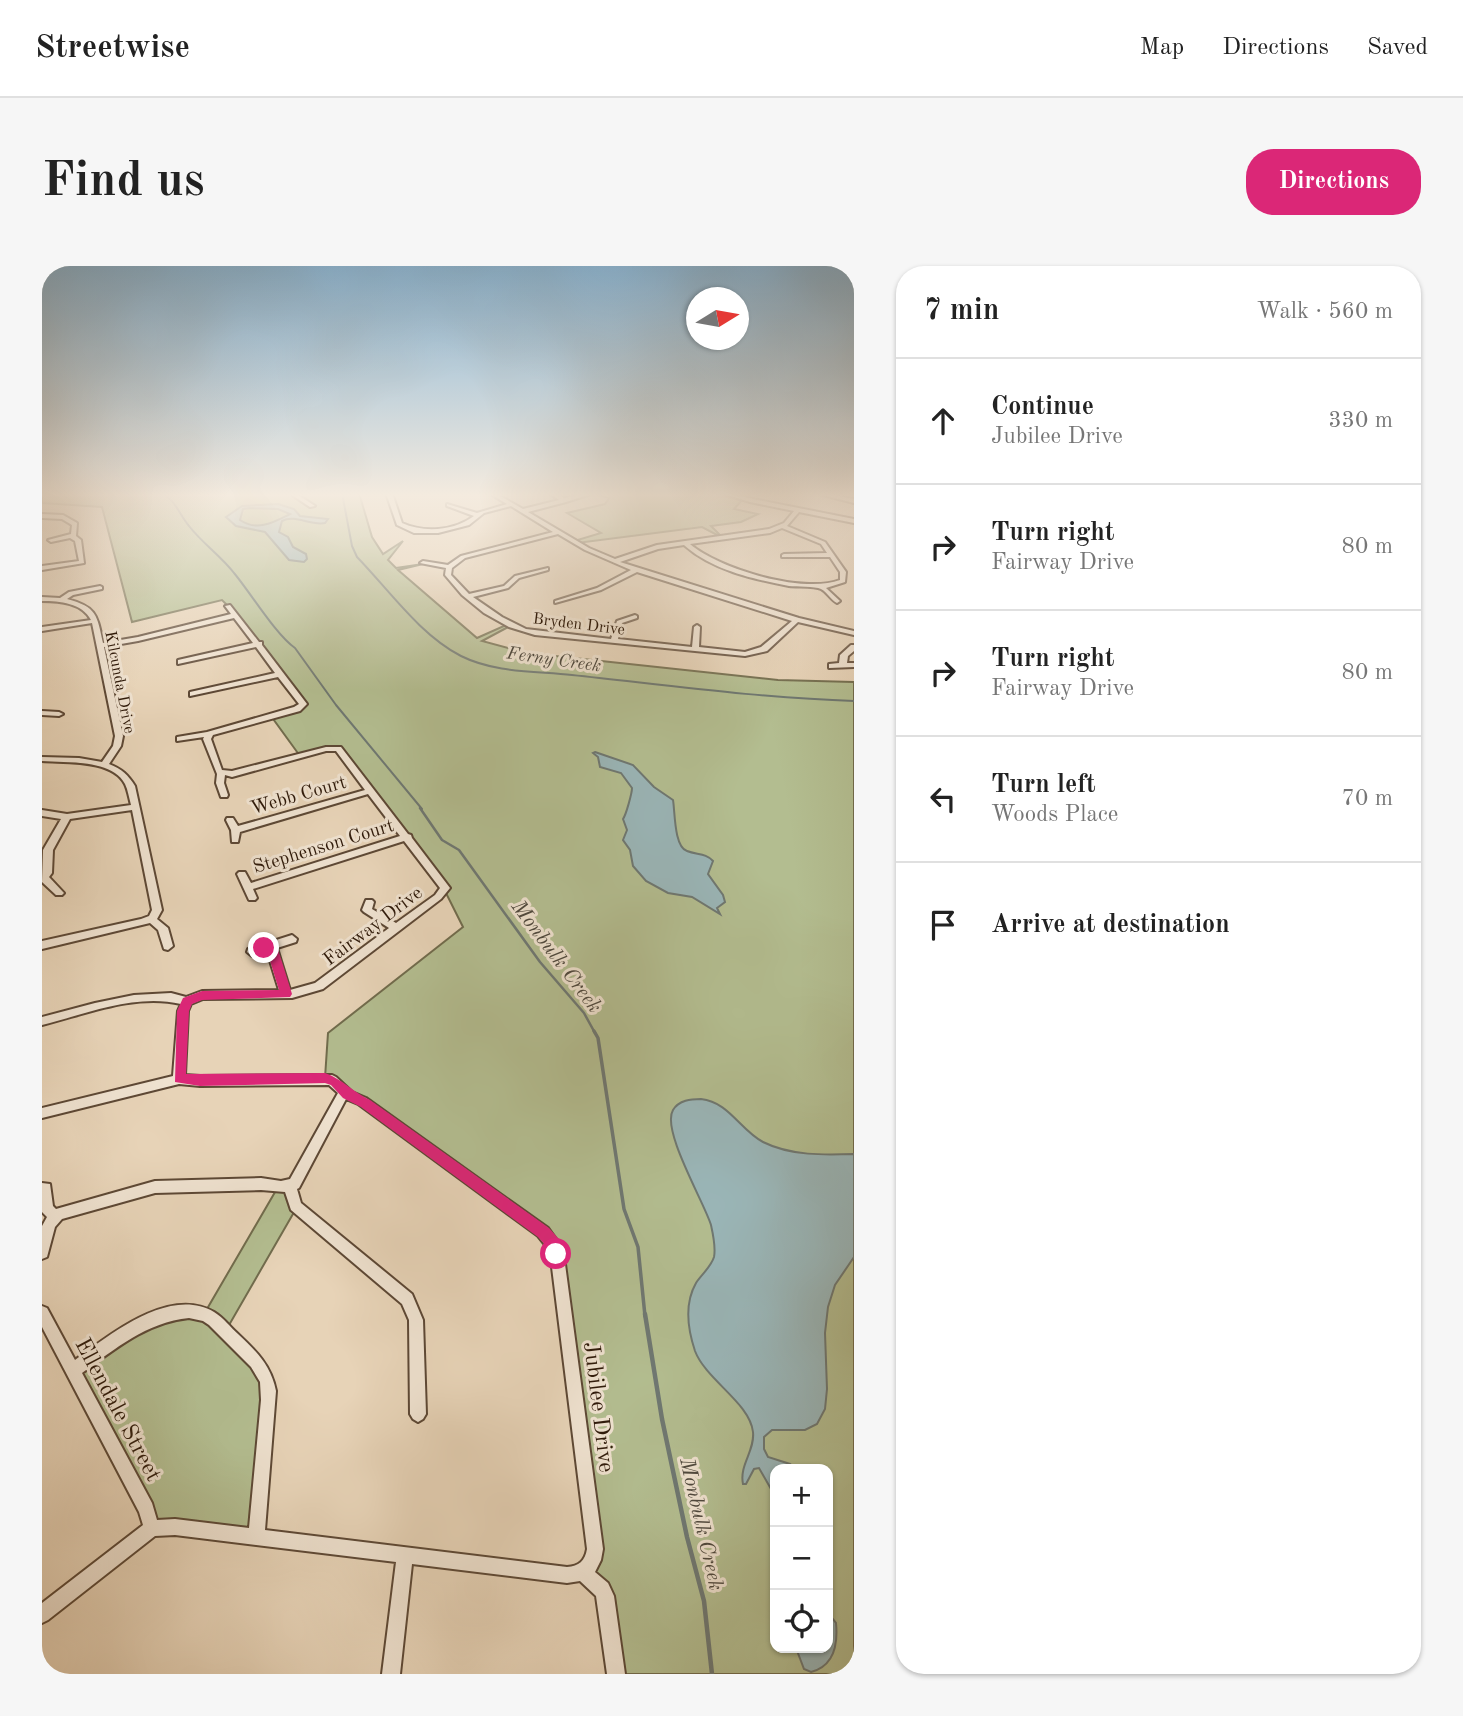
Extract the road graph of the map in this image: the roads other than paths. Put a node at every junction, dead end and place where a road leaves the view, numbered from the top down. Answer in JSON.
{"nodes":[{"id":1,"x":82,"y":559,"type":"edge"},
{"id":2,"x":460,"y":559,"type":"edge"},
{"id":3,"x":608,"y":559,"type":"edge"},
{"id":4,"x":622,"y":559,"type":"edge"},
{"id":5,"x":706,"y":559,"type":"edge"},
{"id":6,"x":834,"y":559,"type":"edge"},
{"id":7,"x":616,"y":561,"type":"junction"},
{"id":8,"x":424,"y":564,"type":"dead end"},
{"id":9,"x":449,"y":566,"type":"junction"},
{"id":10,"x":42,"y":568,"type":"edge"},
{"id":11,"x":545,"y":569,"type":"dead end"},
{"id":12,"x":635,"y":570,"type":"junction"},
{"id":13,"x":843,"y":572,"type":"junction"},
{"id":14,"x":854,"y":572,"type":"edge"},
{"id":15,"x":102,"y":587,"type":"dead end"},
{"id":16,"x":823,"y":588,"type":"junction"},
{"id":17,"x":470,"y":596,"type":"junction"},
{"id":18,"x":42,"y":599,"type":"edge"},
{"id":19,"x":62,"y":600,"type":"junction"},
{"id":20,"x":837,"y":601,"type":"dead end"},
{"id":21,"x":557,"y":602,"type":"dead end"},
{"id":22,"x":228,"y":606,"type":"dead end"},
{"id":23,"x":233,"y":616,"type":"junction"},
{"id":24,"x":635,"y":617,"type":"dead end"},
{"id":25,"x":95,"y":621,"type":"junction"},
{"id":26,"x":797,"y":621,"type":"junction"},
{"id":27,"x":697,"y":627,"type":"dead end"},
{"id":28,"x":42,"y":629,"type":"edge"},
{"id":29,"x":854,"y":633,"type":"edge"},
{"id":30,"x":614,"y":642,"type":"junction"},
{"id":31,"x":259,"y":644,"type":"junction"},
{"id":32,"x":100,"y":645,"type":"junction"},
{"id":33,"x":854,"y":647,"type":"edge"},
{"id":34,"x":695,"y":650,"type":"junction"},
{"id":35,"x":181,"y":662,"type":"dead end"},
{"id":36,"x":843,"y":664,"type":"junction"},
{"id":37,"x":832,"y":666,"type":"dead end"},
{"id":38,"x":854,"y":666,"type":"edge"},
{"id":39,"x":281,"y":674,"type":"junction"},
{"id":40,"x":191,"y":705,"type":"dead end"},
{"id":41,"x":42,"y":713,"type":"edge"},
{"id":42,"x":59,"y":714,"type":"dead end"},
{"id":43,"x":208,"y":734,"type":"junction"},
{"id":44,"x":180,"y":739,"type":"dead end"},
{"id":45,"x":42,"y":759,"type":"edge"},
{"id":46,"x":105,"y":764,"type":"junction"},
{"id":47,"x":222,"y":774,"type":"junction"},
{"id":48,"x":371,"y":791,"type":"junction"},
{"id":49,"x":224,"y":795,"type":"dead end"},
{"id":50,"x":136,"y":810,"type":"junction"},
{"id":51,"x":42,"y":813,"type":"edge"},
{"id":52,"x":66,"y":820,"type":"junction"},
{"id":53,"x":230,"y":820,"type":"dead end"},
{"id":54,"x":408,"y":837,"type":"junction"},
{"id":55,"x":242,"y":874,"type":"dead end"},
{"id":56,"x":43,"y":878,"type":"edge"},
{"id":57,"x":248,"y":887,"type":"junction"},
{"id":58,"x":59,"y":893,"type":"dead end"},
{"id":59,"x":252,"y":898,"type":"dead end"},
{"id":60,"x":365,"y":908,"type":"dead end"},
{"id":61,"x":152,"y":919,"type":"junction"},
{"id":62,"x":396,"y":928,"type":"junction"},
{"id":63,"x":292,"y":939,"type":"dead end"},
{"id":64,"x":42,"y":945,"type":"edge"},
{"id":65,"x":168,"y":946,"type":"dead end"},
{"id":66,"x":271,"y":946,"type":"junction"},
{"id":67,"x":252,"y":952,"type":"dead end"},
{"id":68,"x":286,"y":994,"type":"junction"},
{"id":69,"x":187,"y":1001,"type":"junction"},
{"id":70,"x":42,"y":1021,"type":"edge"},
{"id":71,"x":179,"y":1079,"type":"junction"},
{"id":72,"x":344,"y":1092,"type":"junction"},
{"id":73,"x":42,"y":1114,"type":"edge"},
{"id":74,"x":289,"y":1185,"type":"junction"},
{"id":75,"x":45,"y":1188,"type":"dead end"},
{"id":76,"x":55,"y":1216,"type":"junction"},
{"id":77,"x":42,"y":1253,"type":"edge"},
{"id":78,"x":42,"y":1313,"type":"edge"},
{"id":79,"x":72,"y":1371,"type":"junction"},
{"id":80,"x":418,"y":1414,"type":"dead end"},
{"id":81,"x":152,"y":1528,"type":"junction"},
{"id":82,"x":256,"y":1537,"type":"junction"},
{"id":83,"x":405,"y":1556,"type":"junction"},
{"id":84,"x":582,"y":1572,"type":"junction"},
{"id":85,"x":42,"y":1614,"type":"edge"},
{"id":86,"x":391,"y":1674,"type":"edge"},
{"id":87,"x":616,"y":1674,"type":"edge"}],
"edges":[{"from":1,"to":10,"type":"street"},
{"from":2,"to":9,"type":"street"},
{"from":3,"to":7,"type":"street"},
{"from":4,"to":7,"type":"street"},
{"from":5,"to":16,"type":"street"},
{"from":6,"to":13,"type":"street"},
{"from":7,"to":12,"type":"street"},
{"from":8,"to":9,"type":"street"},
{"from":9,"to":17,"type":"street","name":"Bryden Drive"},
{"from":11,"to":17,"type":"street"},
{"from":12,"to":21,"type":"street"},
{"from":12,"to":26,"type":"street"},
{"from":13,"to":14,"type":"street"},
{"from":13,"to":16,"type":"street"},
{"from":15,"to":19,"type":"street"},
{"from":16,"to":20,"type":"street"},
{"from":17,"to":30,"type":"street","name":"Bryden Drive"},
{"from":18,"to":19,"type":"street","name":"Kilcunda Drive"},
{"from":19,"to":25,"type":"street","name":"Kilcunda Drive"},
{"from":22,"to":23,"type":"street"},
{"from":23,"to":31,"type":"street"},
{"from":23,"to":32,"type":"street"},
{"from":24,"to":30,"type":"street"},
{"from":25,"to":28,"type":"street"},
{"from":25,"to":32,"type":"street","name":"Kilcunda Drive"},
{"from":26,"to":29,"type":"street"},
{"from":26,"to":34,"type":"street","name":"Bryden Drive"},
{"from":27,"to":34,"type":"street"},
{"from":30,"to":34,"type":"street","name":"Bryden Drive"},
{"from":31,"to":35,"type":"street"},
{"from":31,"to":39,"type":"street"},
{"from":32,"to":46,"type":"street","name":"Kilcunda Drive"},
{"from":33,"to":36,"type":"street"},
{"from":36,"to":37,"type":"street"},
{"from":36,"to":38,"type":"street"},
{"from":39,"to":40,"type":"street"},
{"from":39,"to":43,"type":"street"},
{"from":41,"to":42,"type":"street"},
{"from":43,"to":44,"type":"street"},
{"from":43,"to":47,"type":"street"},
{"from":45,"to":46,"type":"street"},
{"from":46,"to":50,"type":"street"},
{"from":47,"to":48,"type":"street","name":"Fairway Drive"},
{"from":47,"to":49,"type":"street"},
{"from":48,"to":53,"type":"street","name":"Webb Court"},
{"from":48,"to":54,"type":"street","name":"Fairway Drive"},
{"from":50,"to":52,"type":"street"},
{"from":50,"to":61,"type":"street"},
{"from":51,"to":52,"type":"street"},
{"from":52,"to":56,"type":"street"},
{"from":54,"to":57,"type":"street","name":"Stephenson Court"},
{"from":54,"to":62,"type":"street","name":"Fairway Drive"},
{"from":55,"to":57,"type":"street","name":"Stephenson Court"},
{"from":56,"to":58,"type":"street"},
{"from":57,"to":59,"type":"street","name":"Stephenson Court"},
{"from":60,"to":62,"type":"street"},
{"from":61,"to":64,"type":"street"},
{"from":61,"to":65,"type":"street"},
{"from":62,"to":68,"type":"street","name":"Fairway Drive"},
{"from":63,"to":66,"type":"street"},
{"from":66,"to":67,"type":"street"},
{"from":66,"to":68,"type":"street"},
{"from":68,"to":69,"type":"street","name":"Fairway Drive"},
{"from":69,"to":70,"type":"street","name":"Fairway Drive"},
{"from":69,"to":71,"type":"street"},
{"from":71,"to":72,"type":"street","name":"Jubilee Drive"},
{"from":71,"to":73,"type":"street","name":"Jubilee Drive"},
{"from":72,"to":74,"type":"street"},
{"from":72,"to":84,"type":"street","name":"Jubilee Drive"},
{"from":74,"to":76,"type":"street"},
{"from":74,"to":80,"type":"street"},
{"from":75,"to":76,"type":"street"},
{"from":76,"to":77,"type":"street"},
{"from":78,"to":79,"type":"street","name":"Ellendale Street"},
{"from":79,"to":81,"type":"street","name":"Ellendale Street"},
{"from":79,"to":82,"type":"street"},
{"from":81,"to":82,"type":"street"},
{"from":81,"to":85,"type":"street"},
{"from":82,"to":83,"type":"street"},
{"from":83,"to":84,"type":"street"},
{"from":83,"to":86,"type":"street"},
{"from":84,"to":87,"type":"street"}]}
